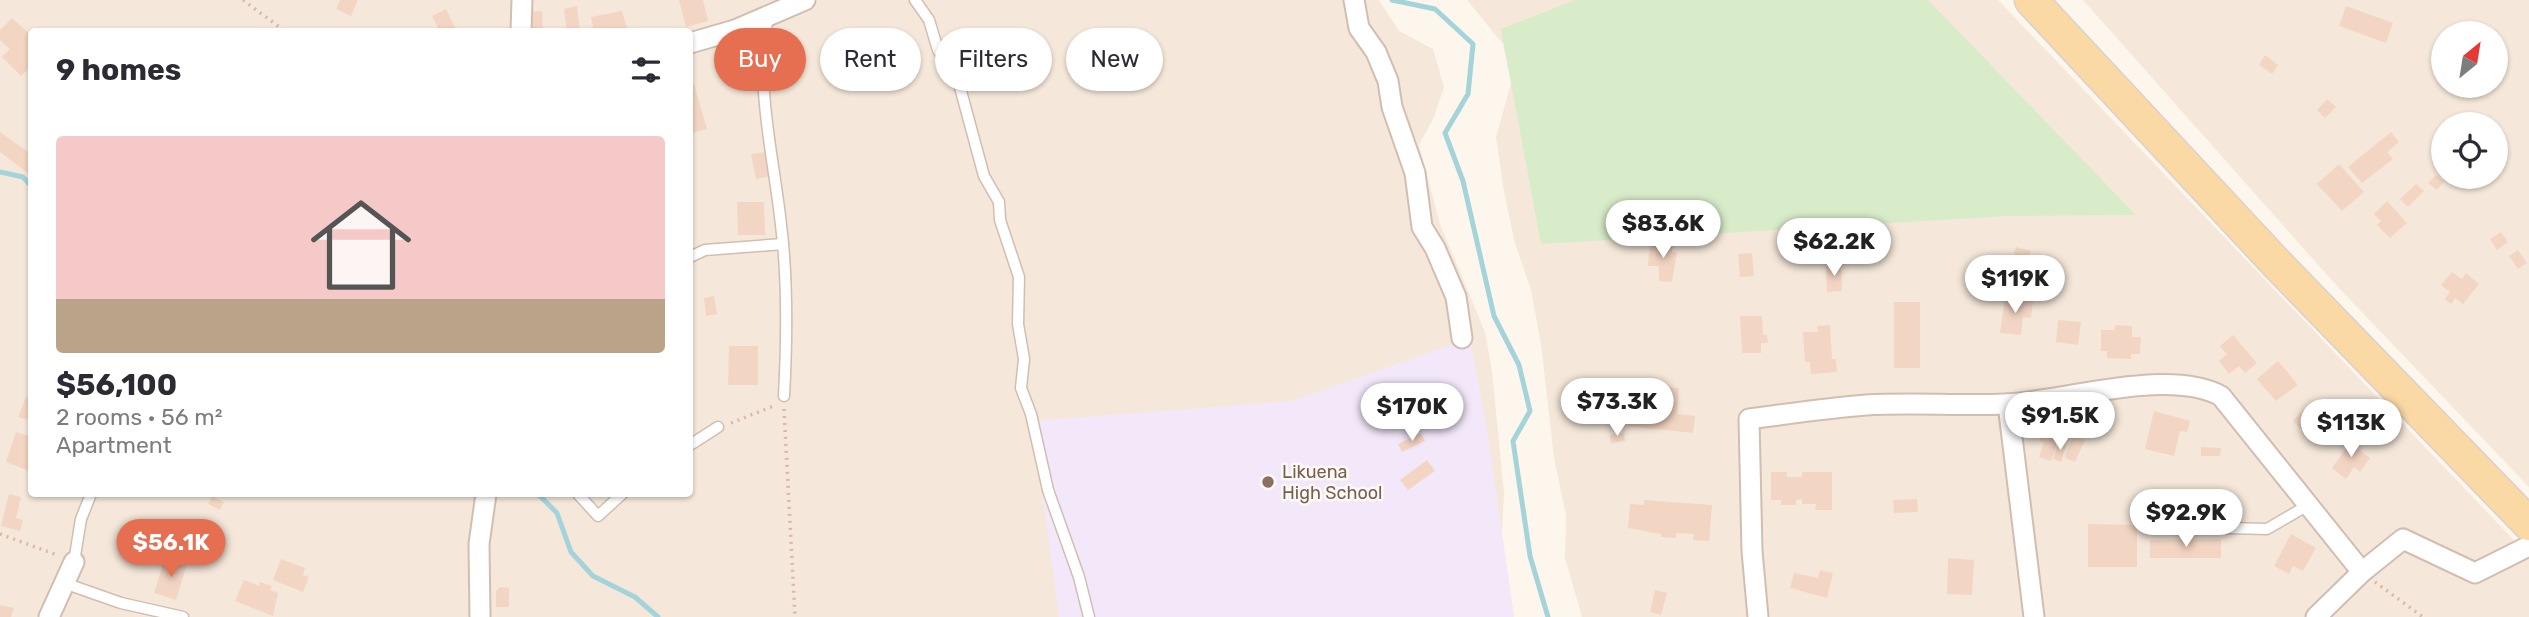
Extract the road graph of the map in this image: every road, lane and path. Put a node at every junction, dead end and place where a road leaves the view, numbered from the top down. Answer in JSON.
{"nodes":[{"id":1,"x":243,"y":0,"type":"edge"},
{"id":2,"x":522,"y":0,"type":"edge"},
{"id":3,"x":805,"y":0,"type":"edge"},
{"id":4,"x":915,"y":0,"type":"edge"},
{"id":5,"x":1354,"y":0,"type":"edge"},
{"id":6,"x":2032,"y":0,"type":"edge"},
{"id":7,"x":768,"y":16,"type":"junction"},
{"id":8,"x":281,"y":28,"type":"edge"},
{"id":9,"x":521,"y":28,"type":"edge"},
{"id":10,"x":693,"y":42,"type":"edge"},
{"id":11,"x":783,"y":244,"type":"junction"},
{"id":12,"x":693,"y":256,"type":"edge"},
{"id":13,"x":1462,"y":338,"type":"dead end"},
{"id":14,"x":784,"y":396,"type":"junction"},
{"id":15,"x":2007,"y":404,"type":"junction"},
{"id":16,"x":718,"y":427,"type":"joint"},
{"id":17,"x":693,"y":443,"type":"edge"},
{"id":18,"x":90,"y":497,"type":"edge"},
{"id":19,"x":486,"y":497,"type":"edge"},
{"id":20,"x":581,"y":497,"type":"edge"},
{"id":21,"x":619,"y":497,"type":"edge"},
{"id":22,"x":2310,"y":504,"type":"junction"},
{"id":23,"x":2529,"y":524,"type":"edge"},
{"id":24,"x":2227,"y":528,"type":"dead end"},
{"id":25,"x":0,"y":534,"type":"edge"},
{"id":26,"x":2529,"y":546,"type":"edge"},
{"id":27,"x":74,"y":562,"type":"junction"},
{"id":28,"x":2362,"y":572,"type":"junction"},
{"id":29,"x":64,"y":583,"type":"junction"},
{"id":30,"x":49,"y":617,"type":"edge"},
{"id":31,"x":183,"y":617,"type":"edge"},
{"id":32,"x":480,"y":617,"type":"edge"},
{"id":33,"x":795,"y":617,"type":"edge"},
{"id":34,"x":1089,"y":617,"type":"edge"},
{"id":35,"x":1758,"y":617,"type":"edge"},
{"id":36,"x":2034,"y":617,"type":"edge"},
{"id":37,"x":2316,"y":617,"type":"edge"},
{"id":38,"x":2424,"y":617,"type":"edge"}],
"edges":[{"from":1,"to":8,"type":"path"},
{"from":2,"to":9,"type":"street"},
{"from":3,"to":7,"type":"street"},
{"from":4,"to":34,"type":"lane"},
{"from":5,"to":13,"type":"street"},
{"from":6,"to":23,"type":"main road"},
{"from":7,"to":10,"type":"street"},
{"from":7,"to":11,"type":"lane"},
{"from":11,"to":12,"type":"lane"},
{"from":11,"to":14,"type":"lane"},
{"from":14,"to":16,"type":"path"},
{"from":14,"to":33,"type":"path"},
{"from":15,"to":22,"type":"street"},
{"from":15,"to":35,"type":"street"},
{"from":15,"to":36,"type":"street"},
{"from":16,"to":17,"type":"lane"},
{"from":18,"to":27,"type":"lane"},
{"from":19,"to":32,"type":"street"},
{"from":20,"to":21,"type":"lane"},
{"from":22,"to":24,"type":"lane"},
{"from":22,"to":28,"type":"street"},
{"from":25,"to":27,"type":"path"},
{"from":26,"to":28,"type":"street"},
{"from":27,"to":29,"type":"street"},
{"from":28,"to":37,"type":"street"},
{"from":28,"to":38,"type":"path"},
{"from":29,"to":30,"type":"street"},
{"from":29,"to":31,"type":"lane"}]}
